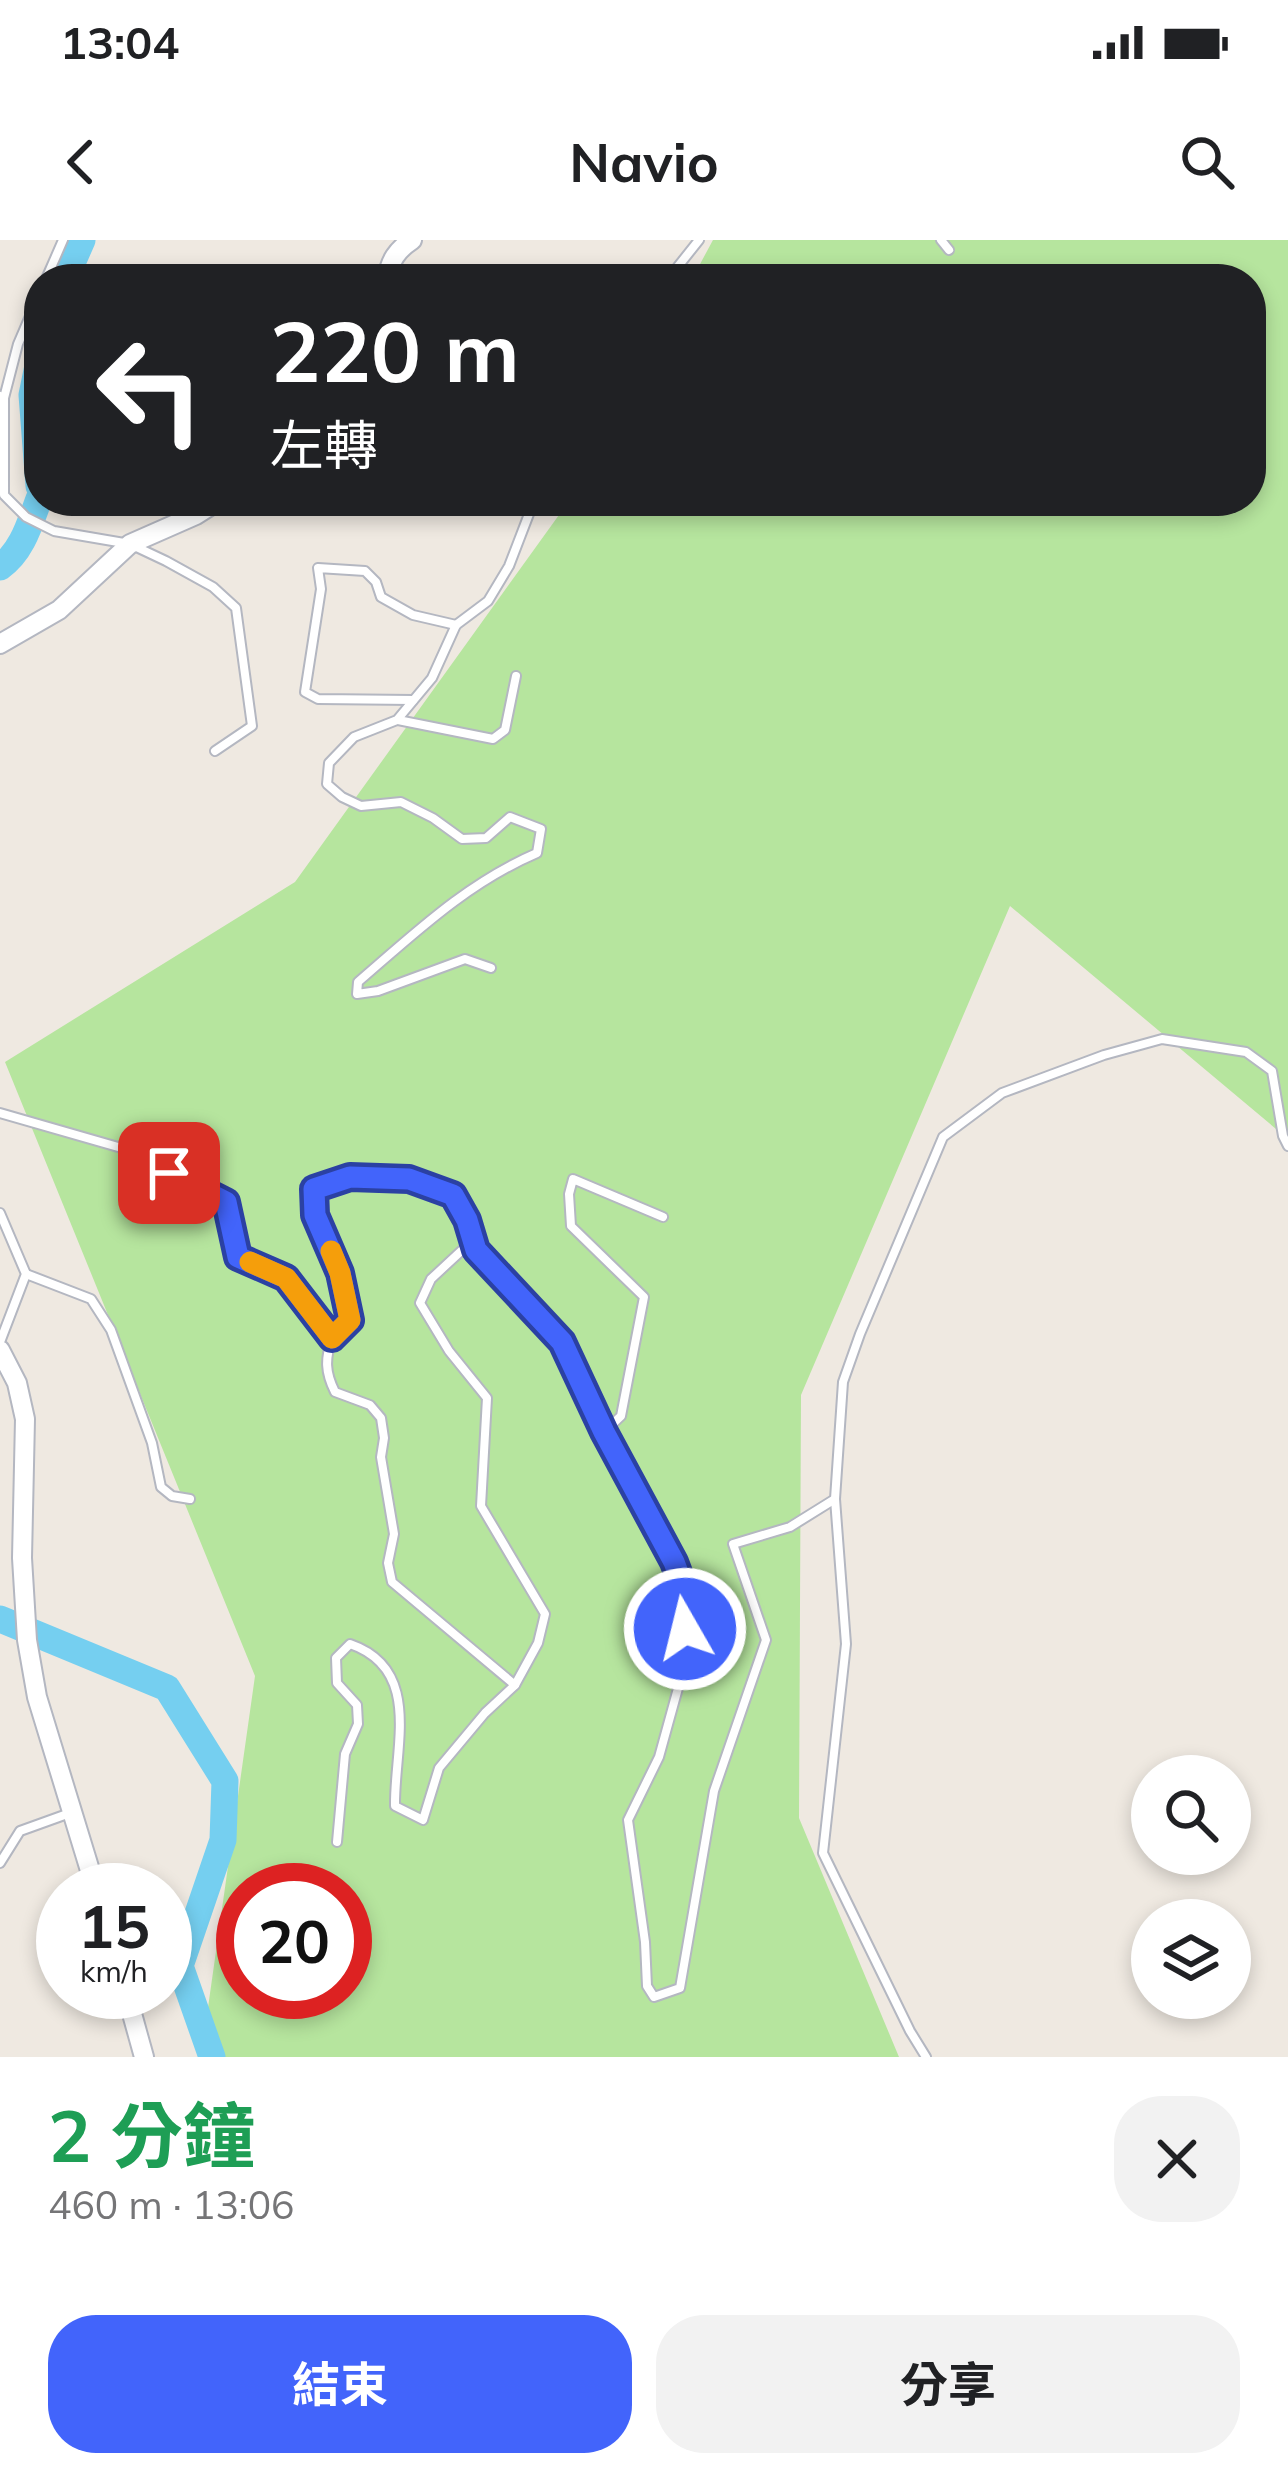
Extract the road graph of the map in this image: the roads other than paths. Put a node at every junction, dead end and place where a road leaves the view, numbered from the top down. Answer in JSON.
{"nodes":[{"id":1,"x":412,"y":240,"type":"edge"},
{"id":2,"x":699,"y":240,"type":"edge"},
{"id":3,"x":940,"y":240,"type":"edge"},
{"id":4,"x":949,"y":250,"type":"dead end"},
{"id":5,"x":391,"y":264,"type":"edge"},
{"id":6,"x":680,"y":264,"type":"edge"},
{"id":7,"x":24,"y":330,"type":"edge"},
{"id":8,"x":2,"y":397,"type":"edge"},
{"id":9,"x":24,"y":515,"type":"edge"},
{"id":10,"x":25,"y":516,"type":"edge"},
{"id":11,"x":194,"y":516,"type":"edge"},
{"id":12,"x":528,"y":516,"type":"edge"},
{"id":13,"x":130,"y":544,"type":"junction"},
{"id":14,"x":456,"y":625,"type":"junction"},
{"id":15,"x":0,"y":644,"type":"edge"},
{"id":16,"x":516,"y":676,"type":"dead end"},
{"id":17,"x":414,"y":700,"type":"junction"},
{"id":18,"x":397,"y":720,"type":"junction"},
{"id":19,"x":215,"y":751,"type":"dead end"},
{"id":20,"x":491,"y":968,"type":"dead end"},
{"id":21,"x":0,"y":1113,"type":"edge"},
{"id":22,"x":1288,"y":1146,"type":"edge"},
{"id":23,"x":0,"y":1213,"type":"edge"},
{"id":24,"x":662,"y":1217,"type":"dead end"},
{"id":25,"x":473,"y":1240,"type":"junction"},
{"id":26,"x":26,"y":1274,"type":"junction"},
{"id":27,"x":332,"y":1338,"type":"junction"},
{"id":28,"x":0,"y":1346,"type":"edge"},
{"id":29,"x":604,"y":1432,"type":"junction"},
{"id":30,"x":190,"y":1499,"type":"dead end"},
{"id":31,"x":835,"y":1499,"type":"junction"},
{"id":32,"x":515,"y":1685,"type":"junction"},
{"id":33,"x":71,"y":1812,"type":"junction"},
{"id":34,"x":337,"y":1842,"type":"dead end"},
{"id":35,"x":0,"y":1863,"type":"edge"},
{"id":36,"x":87,"y":1863,"type":"edge"},
{"id":37,"x":133,"y":2019,"type":"edge"},
{"id":38,"x":144,"y":2057,"type":"edge"},
{"id":39,"x":926,"y":2057,"type":"edge"}],
"edges":[{"from":1,"to":5,"type":"street"},
{"from":2,"to":6,"type":"lane"},
{"from":3,"to":4,"type":"lane"},
{"from":7,"to":8,"type":"lane"},
{"from":8,"to":9,"type":"lane"},
{"from":10,"to":13,"type":"lane"},
{"from":11,"to":13,"type":"street"},
{"from":12,"to":14,"type":"lane"},
{"from":13,"to":15,"type":"street"},
{"from":13,"to":19,"type":"lane"},
{"from":14,"to":17,"type":"lane"},
{"from":14,"to":17,"type":"lane"},
{"from":16,"to":18,"type":"lane"},
{"from":17,"to":18,"type":"lane"},
{"from":18,"to":20,"type":"lane"},
{"from":21,"to":27,"type":"lane"},
{"from":22,"to":31,"type":"lane"},
{"from":23,"to":26,"type":"lane"},
{"from":24,"to":29,"type":"lane"},
{"from":25,"to":27,"type":"lane"},
{"from":25,"to":29,"type":"lane"},
{"from":25,"to":32,"type":"lane"},
{"from":26,"to":28,"type":"lane"},
{"from":26,"to":30,"type":"lane"},
{"from":27,"to":32,"type":"lane"},
{"from":28,"to":33,"type":"street"},
{"from":29,"to":31,"type":"lane"},
{"from":31,"to":39,"type":"lane"},
{"from":32,"to":34,"type":"lane"},
{"from":33,"to":35,"type":"lane"},
{"from":33,"to":36,"type":"street"},
{"from":37,"to":38,"type":"street"}]}
